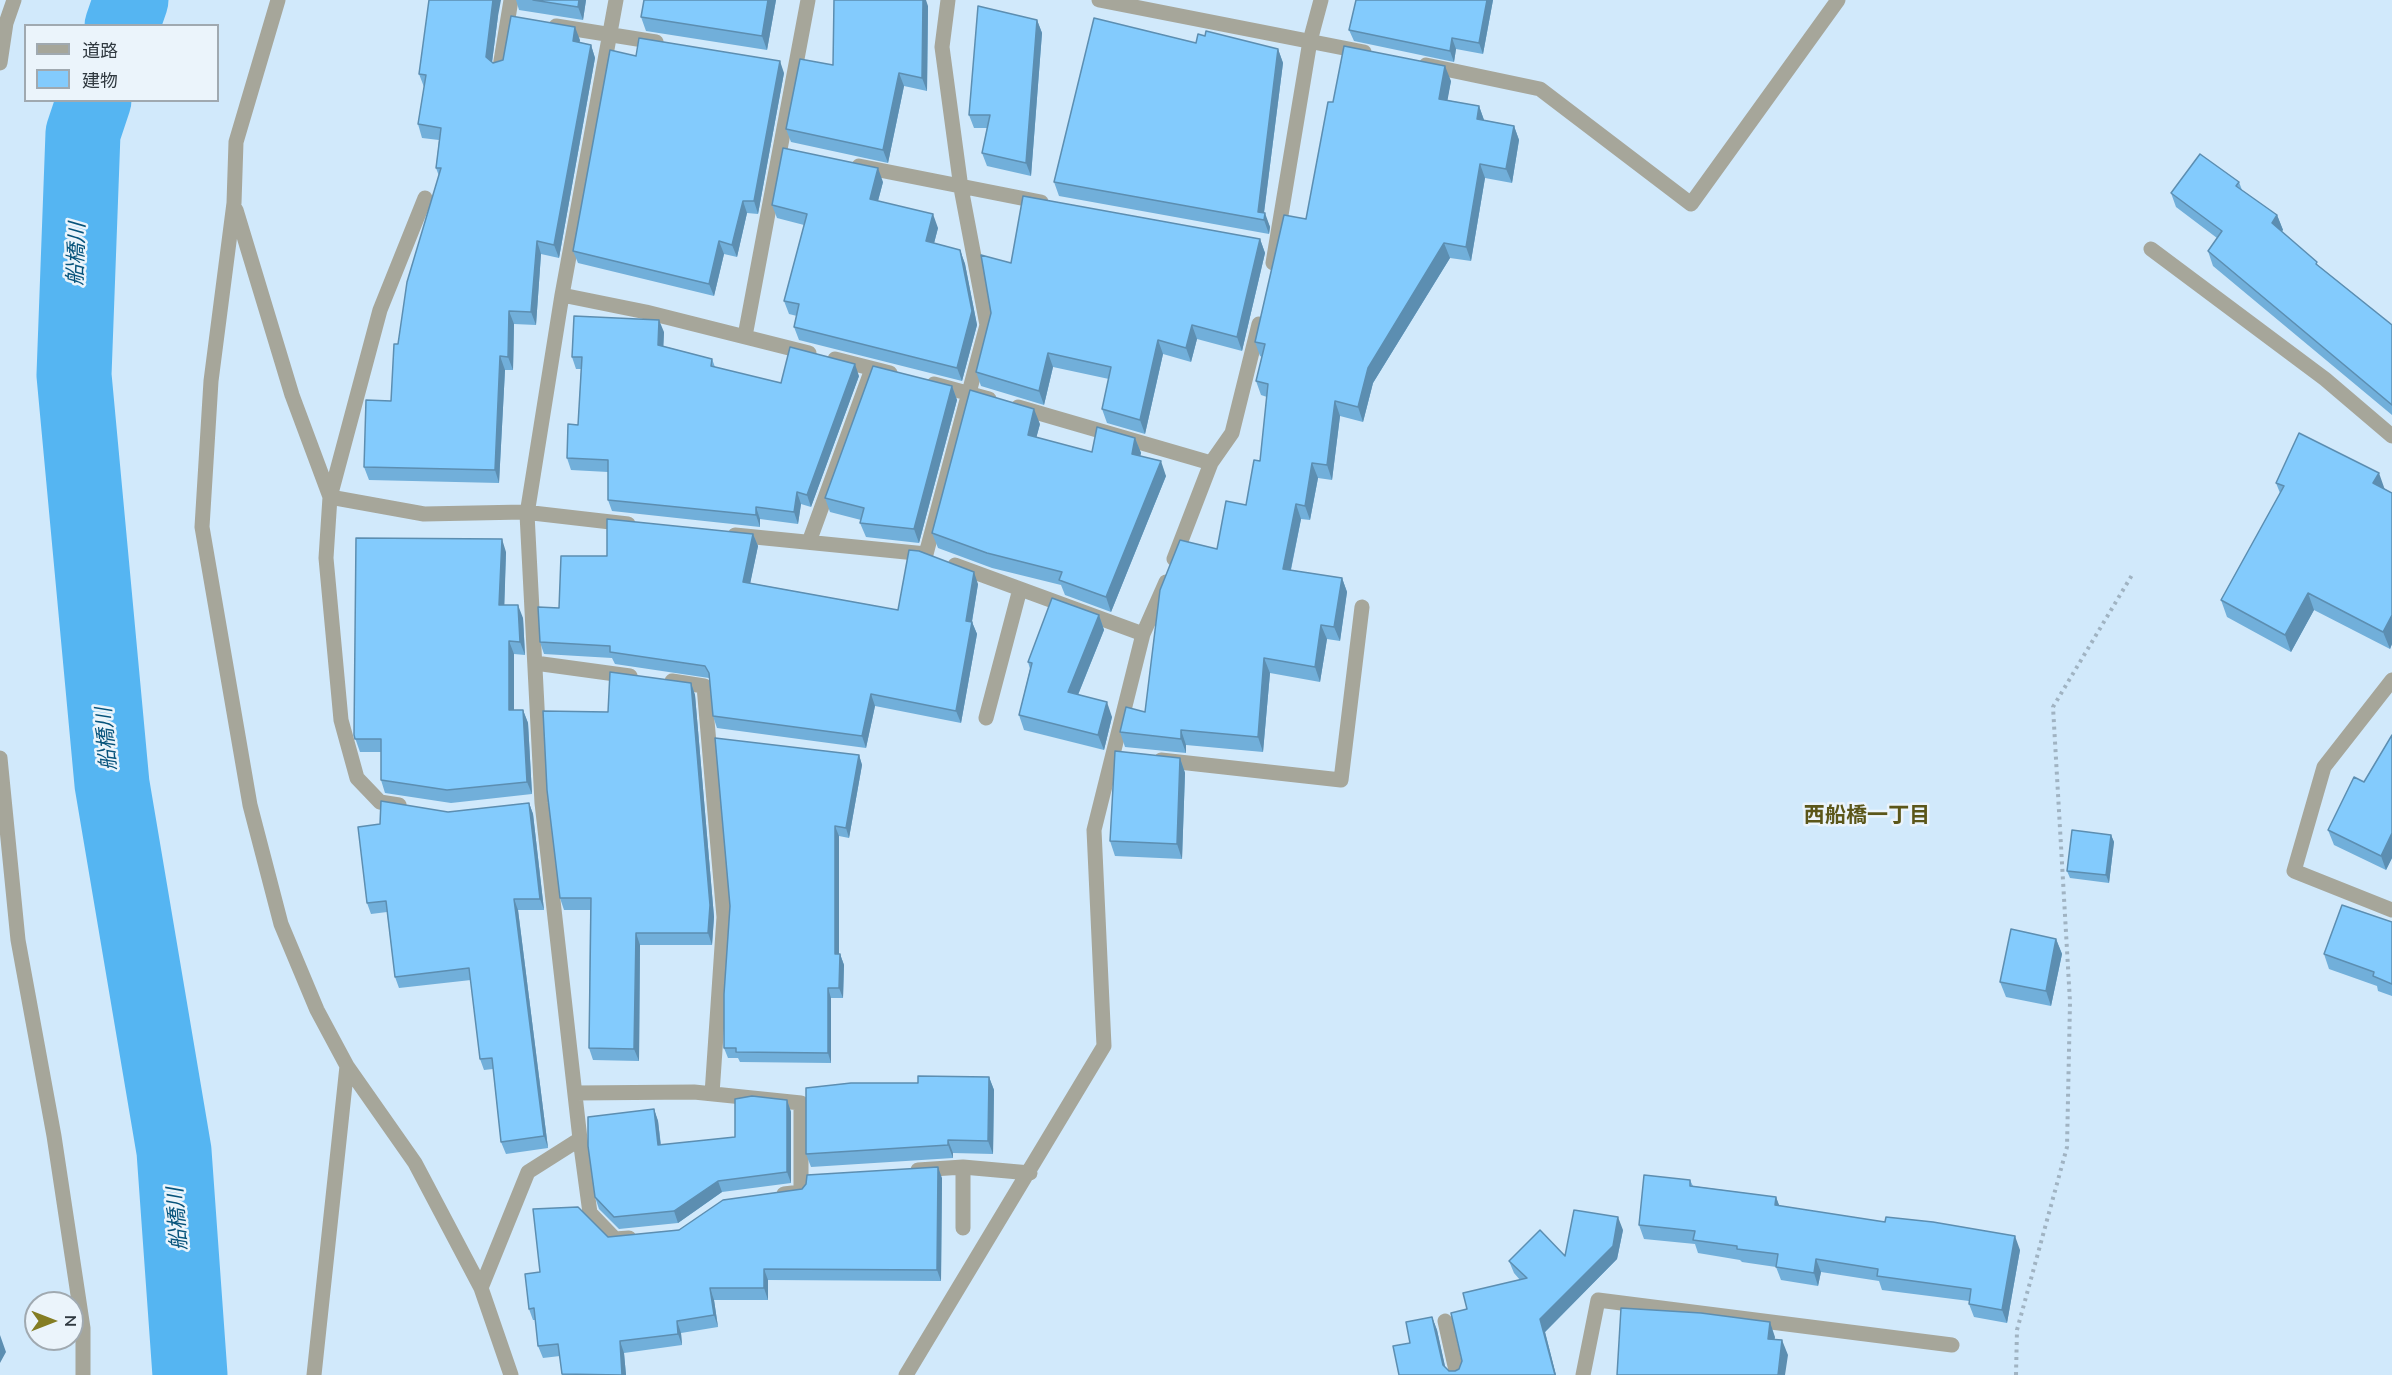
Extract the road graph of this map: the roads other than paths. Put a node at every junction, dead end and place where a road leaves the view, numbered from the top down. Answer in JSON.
{"nodes":[{"id":1,"x":14,"y":0,"type":"edge"},
{"id":2,"x":278,"y":0,"type":"edge"},
{"id":3,"x":511,"y":0,"type":"edge"},
{"id":4,"x":616,"y":0,"type":"edge"},
{"id":5,"x":808,"y":0,"type":"edge"},
{"id":6,"x":948,"y":0,"type":"edge"},
{"id":7,"x":1099,"y":0,"type":"edge"},
{"id":8,"x":1321,"y":0,"type":"edge"},
{"id":9,"x":1838,"y":0,"type":"edge"},
{"id":10,"x":542,"y":24,"type":"edge"},
{"id":11,"x":610,"y":35,"type":"junction"},
{"id":12,"x":1310,"y":41,"type":"junction"},
{"id":13,"x":668,"y":44,"type":"edge"},
{"id":14,"x":1379,"y":55,"type":"edge"},
{"id":15,"x":1414,"y":62,"type":"edge"},
{"id":16,"x":0,"y":63,"type":"edge"},
{"id":17,"x":500,"y":67,"type":"edge"},
{"id":18,"x":848,"y":164,"type":"edge"},
{"id":19,"x":961,"y":188,"type":"junction"},
{"id":20,"x":425,"y":198,"type":"dead end"},
{"id":21,"x":234,"y":203,"type":"junction"},
{"id":22,"x":1054,"y":205,"type":"edge"},
{"id":23,"x":2151,"y":249,"type":"dead end"},
{"id":24,"x":1270,"y":279,"type":"edge"},
{"id":25,"x":562,"y":295,"type":"junction"},
{"id":26,"x":1262,"y":312,"type":"edge"},
{"id":27,"x":745,"y":336,"type":"junction"},
{"id":28,"x":872,"y":369,"type":"junction"},
{"id":29,"x":969,"y":393,"type":"junction"},
{"id":30,"x":2392,"y":436,"type":"edge"},
{"id":31,"x":1211,"y":463,"type":"junction"},
{"id":32,"x":330,"y":497,"type":"junction"},
{"id":33,"x":527,"y":514,"type":"junction"},
{"id":34,"x":645,"y":526,"type":"edge"},
{"id":35,"x":715,"y":533,"type":"edge"},
{"id":36,"x":809,"y":542,"type":"junction"},
{"id":37,"x":926,"y":554,"type":"junction"},
{"id":38,"x":1020,"y":589,"type":"junction"},
{"id":39,"x":1362,"y":607,"type":"dead end"},
{"id":40,"x":1143,"y":634,"type":"junction"},
{"id":41,"x":535,"y":663,"type":"junction"},
{"id":42,"x":2392,"y":680,"type":"edge"},
{"id":43,"x":986,"y":718,"type":"dead end"},
{"id":44,"x":0,"y":758,"type":"edge"},
{"id":45,"x":1147,"y":759,"type":"edge"},
{"id":46,"x":2,"y":806,"type":"edge"},
{"id":47,"x":410,"y":807,"type":"edge"},
{"id":48,"x":2392,"y":910,"type":"edge"},
{"id":49,"x":347,"y":1066,"type":"junction"},
{"id":50,"x":575,"y":1093,"type":"junction"},
{"id":51,"x":712,"y":1094,"type":"junction"},
{"id":52,"x":580,"y":1139,"type":"junction"},
{"id":53,"x":963,"y":1167,"type":"junction"},
{"id":54,"x":905,"y":1170,"type":"edge"},
{"id":55,"x":1030,"y":1173,"type":"junction"},
{"id":56,"x":768,"y":1196,"type":"edge"},
{"id":57,"x":963,"y":1228,"type":"dead end"},
{"id":58,"x":648,"y":1236,"type":"edge"},
{"id":59,"x":481,"y":1288,"type":"junction"},
{"id":60,"x":1445,"y":1321,"type":"dead end"},
{"id":61,"x":1952,"y":1346,"type":"dead end"},
{"id":62,"x":83,"y":1375,"type":"edge"},
{"id":63,"x":314,"y":1375,"type":"edge"},
{"id":64,"x":511,"y":1375,"type":"edge"},
{"id":65,"x":906,"y":1375,"type":"edge"},
{"id":66,"x":1457,"y":1375,"type":"edge"},
{"id":67,"x":1583,"y":1375,"type":"edge"}],
"edges":[{"from":1,"to":16,"type":"street"},
{"from":2,"to":21,"type":"street"},
{"from":3,"to":17,"type":"street"},
{"from":4,"to":11,"type":"street"},
{"from":5,"to":27,"type":"street"},
{"from":6,"to":19,"type":"street"},
{"from":7,"to":12,"type":"street"},
{"from":8,"to":12,"type":"street"},
{"from":9,"to":15,"type":"street"},
{"from":10,"to":11,"type":"street"},
{"from":11,"to":13,"type":"street"},
{"from":11,"to":25,"type":"street"},
{"from":12,"to":14,"type":"street"},
{"from":12,"to":24,"type":"street"},
{"from":18,"to":19,"type":"street"},
{"from":19,"to":22,"type":"street"},
{"from":19,"to":29,"type":"street"},
{"from":20,"to":32,"type":"street"},
{"from":21,"to":32,"type":"street"},
{"from":21,"to":49,"type":"street"},
{"from":23,"to":30,"type":"street"},
{"from":25,"to":27,"type":"street"},
{"from":25,"to":33,"type":"street"},
{"from":26,"to":31,"type":"street"},
{"from":27,"to":28,"type":"street"},
{"from":28,"to":29,"type":"street"},
{"from":28,"to":36,"type":"street"},
{"from":29,"to":31,"type":"street"},
{"from":29,"to":37,"type":"street"},
{"from":31,"to":40,"type":"street"},
{"from":32,"to":33,"type":"street"},
{"from":32,"to":47,"type":"street"},
{"from":33,"to":34,"type":"street"},
{"from":33,"to":41,"type":"street"},
{"from":35,"to":36,"type":"street"},
{"from":36,"to":37,"type":"street"},
{"from":37,"to":38,"type":"street"},
{"from":38,"to":40,"type":"street"},
{"from":38,"to":43,"type":"street"},
{"from":39,"to":45,"type":"street"},
{"from":40,"to":55,"type":"street"},
{"from":41,"to":50,"type":"street"},
{"from":41,"to":51,"type":"street"},
{"from":42,"to":48,"type":"street"},
{"from":44,"to":46,"type":"street"},
{"from":46,"to":62,"type":"street"},
{"from":49,"to":59,"type":"street"},
{"from":49,"to":63,"type":"street"},
{"from":50,"to":51,"type":"street"},
{"from":50,"to":52,"type":"street"},
{"from":51,"to":56,"type":"street"},
{"from":52,"to":58,"type":"street"},
{"from":52,"to":59,"type":"street"},
{"from":53,"to":54,"type":"street"},
{"from":53,"to":55,"type":"street"},
{"from":53,"to":57,"type":"street"},
{"from":55,"to":65,"type":"street"},
{"from":59,"to":64,"type":"street"},
{"from":60,"to":66,"type":"street"},
{"from":61,"to":67,"type":"street"}]}
